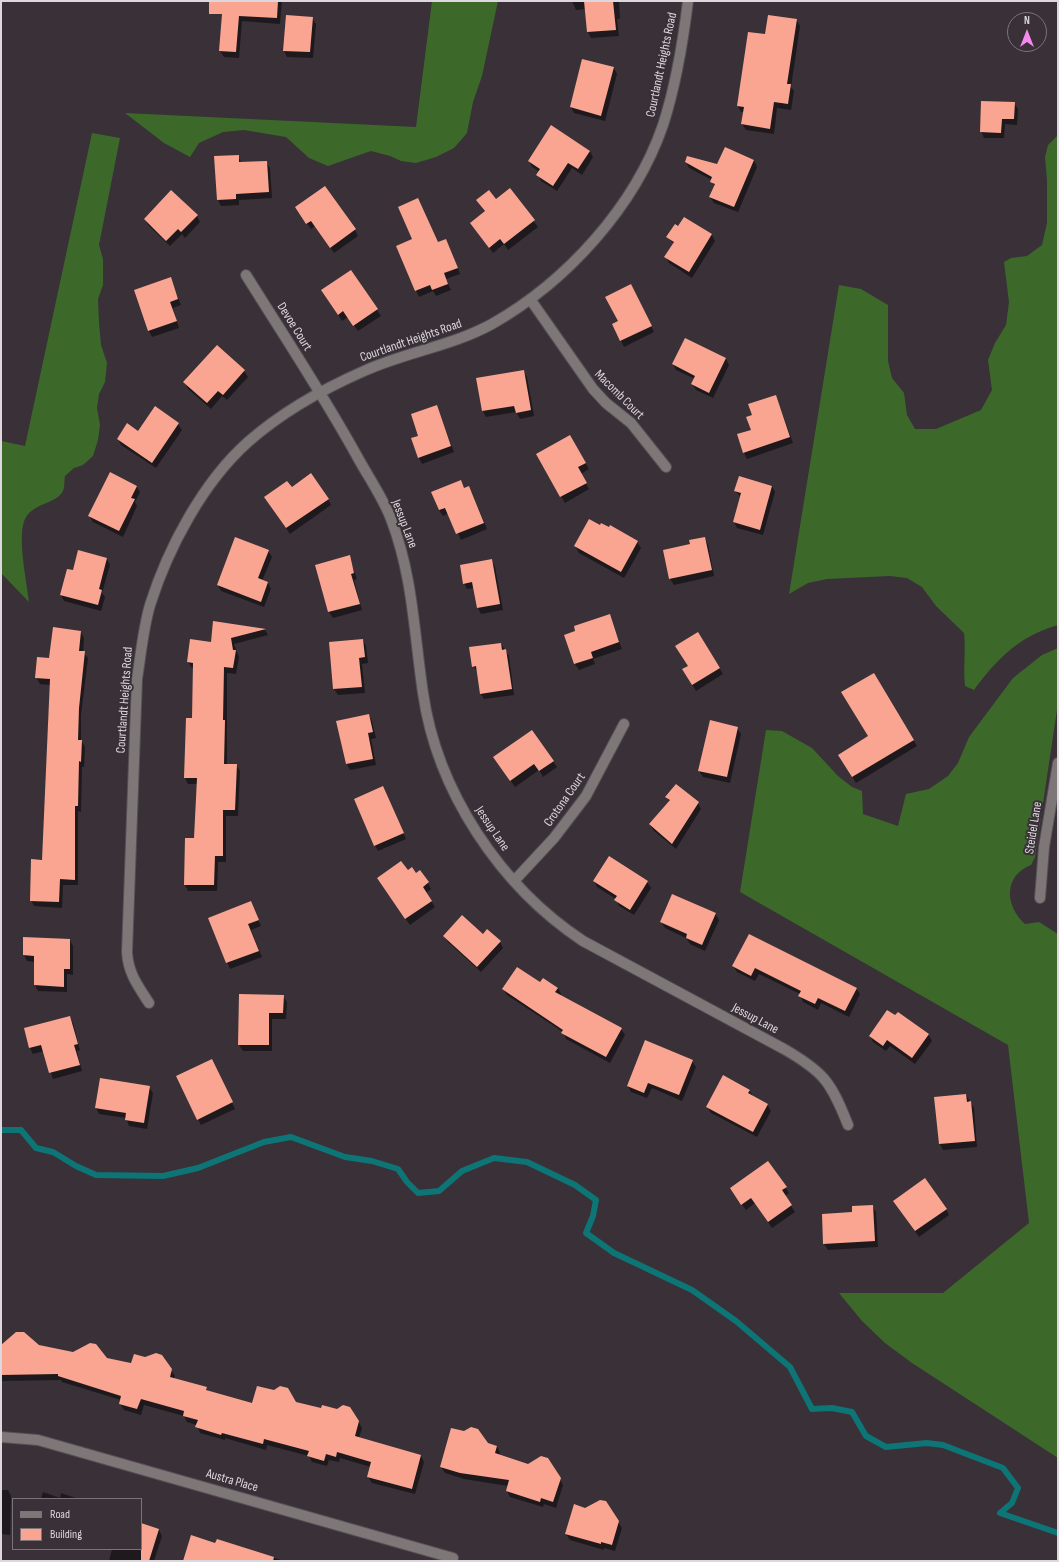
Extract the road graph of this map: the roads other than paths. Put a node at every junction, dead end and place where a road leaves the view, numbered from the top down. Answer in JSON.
{"nodes":[{"id":1,"x":688,"y":1,"type":"edge"},
{"id":2,"x":246,"y":275,"type":"dead end"},
{"id":3,"x":530,"y":300,"type":"junction"},
{"id":4,"x":320,"y":393,"type":"junction"},
{"id":5,"x":666,"y":467,"type":"dead end"},
{"id":6,"x":624,"y":724,"type":"dead end"},
{"id":7,"x":1058,"y":763,"type":"edge"},
{"id":8,"x":514,"y":881,"type":"junction"},
{"id":9,"x":1040,"y":898,"type":"dead end"},
{"id":10,"x":149,"y":1003,"type":"dead end"},
{"id":11,"x":848,"y":1125,"type":"dead end"},
{"id":12,"x":1,"y":1437,"type":"edge"},
{"id":13,"x":453,"y":1558,"type":"dead end"}],
"edges":[{"from":1,"to":3,"type":"street","name":"Courtlandt Heights Road"},
{"from":2,"to":4,"type":"street","name":"Devoe Court"},
{"from":3,"to":4,"type":"street","name":"Courtlandt Heights Road"},
{"from":3,"to":5,"type":"street","name":"Macomb Court"},
{"from":4,"to":8,"type":"street","name":"Jessup Lane"},
{"from":4,"to":10,"type":"street","name":"Courtlandt Heights Road"},
{"from":6,"to":8,"type":"street","name":"Crotona Court"},
{"from":7,"to":9,"type":"street","name":"Steidel Lane"},
{"from":8,"to":11,"type":"street","name":"Jessup Lane"},
{"from":12,"to":13,"type":"street","name":"Austra Place"}]}
